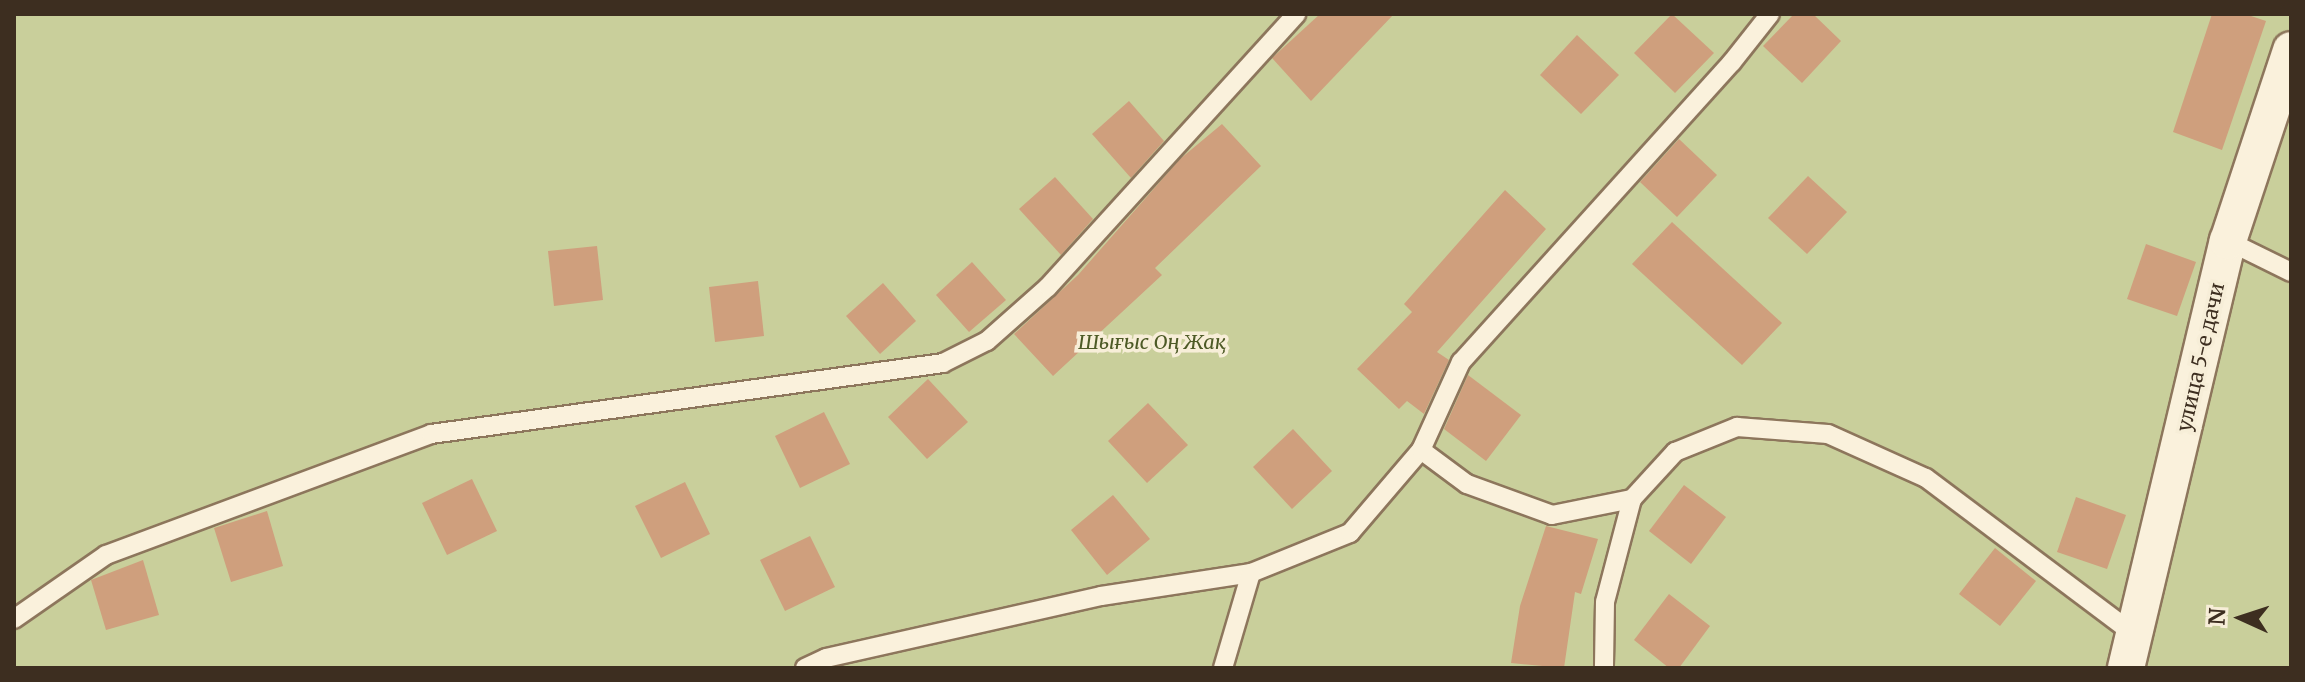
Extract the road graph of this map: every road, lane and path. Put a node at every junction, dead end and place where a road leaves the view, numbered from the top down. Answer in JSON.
{"nodes":[{"id":1,"x":1296,"y":14,"type":"edge"},
{"id":2,"x":1770,"y":14,"type":"edge"},
{"id":3,"x":2291,"y":50,"type":"edge"},
{"id":4,"x":2228,"y":241,"type":"junction"},
{"id":5,"x":2291,"y":272,"type":"edge"},
{"id":6,"x":1421,"y":450,"type":"junction"},
{"id":7,"x":1632,"y":499,"type":"junction"},
{"id":8,"x":1251,"y":573,"type":"junction"},
{"id":9,"x":14,"y":619,"type":"edge"},
{"id":10,"x":2130,"y":651,"type":"edge"},
{"id":11,"x":805,"y":668,"type":"edge"},
{"id":12,"x":1223,"y":668,"type":"edge"},
{"id":13,"x":1604,"y":668,"type":"edge"}],
"edges":[{"from":1,"to":9,"type":"lane"},
{"from":2,"to":6,"type":"lane"},
{"from":3,"to":4,"type":"street","name":"улица 5-е дачи"},
{"from":4,"to":5,"type":"lane"},
{"from":4,"to":10,"type":"street","name":"улица 5-е дачи"},
{"from":6,"to":7,"type":"lane"},
{"from":6,"to":8,"type":"lane"},
{"from":7,"to":10,"type":"lane"},
{"from":7,"to":13,"type":"lane"},
{"from":8,"to":11,"type":"lane"},
{"from":8,"to":12,"type":"lane"}]}
